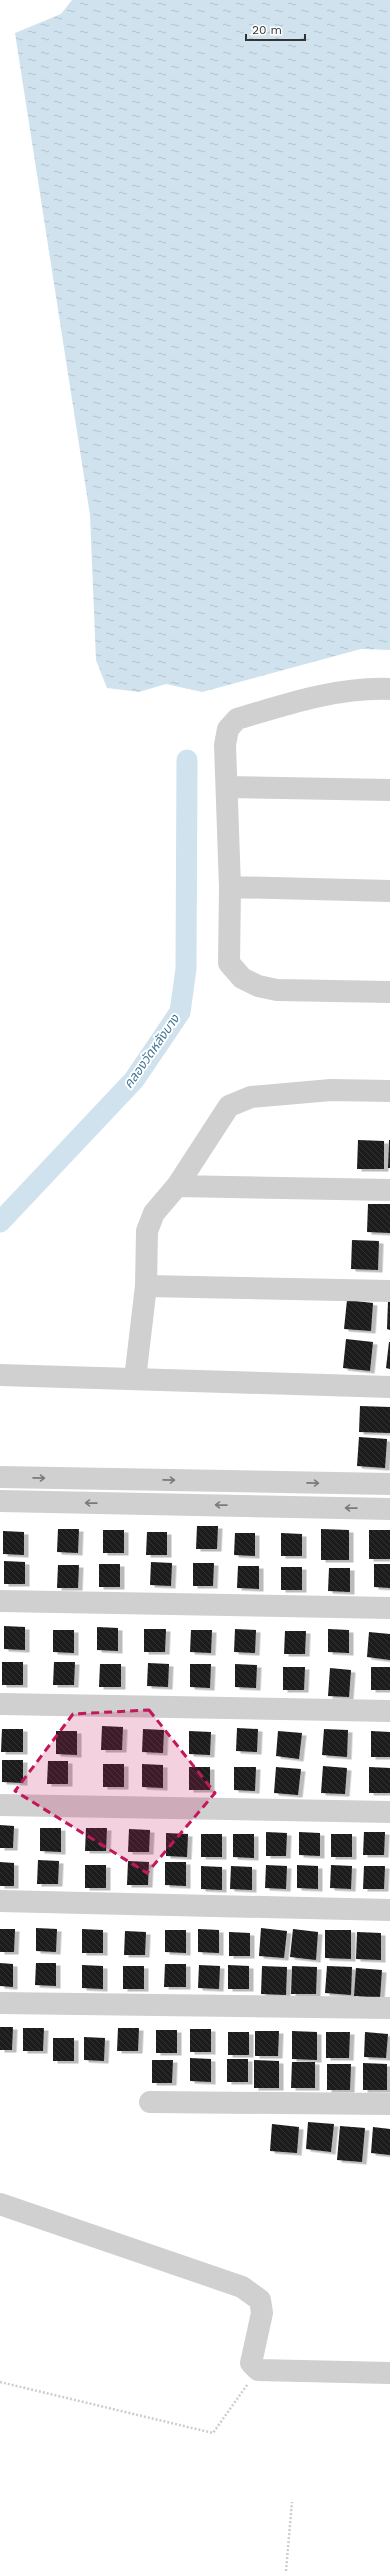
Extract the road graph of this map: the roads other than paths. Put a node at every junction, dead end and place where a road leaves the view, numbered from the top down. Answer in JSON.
{"nodes":[{"id":1,"x":390,"y":689,"type":"edge"},
{"id":2,"x":227,"y":787,"type":"junction"},
{"id":3,"x":390,"y":790,"type":"edge"},
{"id":4,"x":230,"y":887,"type":"junction"},
{"id":5,"x":390,"y":891,"type":"edge"},
{"id":6,"x":390,"y":992,"type":"edge"},
{"id":7,"x":390,"y":1091,"type":"edge"},
{"id":8,"x":177,"y":1186,"type":"junction"},
{"id":9,"x":390,"y":1190,"type":"edge"},
{"id":10,"x":146,"y":1286,"type":"junction"},
{"id":11,"x":390,"y":1291,"type":"edge"},
{"id":12,"x":0,"y":1376,"type":"edge"},
{"id":13,"x":135,"y":1379,"type":"junction"},
{"id":14,"x":390,"y":1386,"type":"edge"},
{"id":15,"x":0,"y":1477,"type":"edge"},
{"id":16,"x":288,"y":1482,"type":"junction"},
{"id":17,"x":390,"y":1484,"type":"edge"},
{"id":18,"x":0,"y":1501,"type":"edge"},
{"id":19,"x":291,"y":1507,"type":"junction"},
{"id":20,"x":390,"y":1509,"type":"edge"},
{"id":21,"x":0,"y":1601,"type":"edge"},
{"id":22,"x":390,"y":1608,"type":"edge"},
{"id":23,"x":0,"y":1704,"type":"edge"},
{"id":24,"x":390,"y":1711,"type":"edge"},
{"id":25,"x":0,"y":1805,"type":"edge"},
{"id":26,"x":390,"y":1812,"type":"edge"},
{"id":27,"x":0,"y":1901,"type":"edge"},
{"id":28,"x":390,"y":1910,"type":"edge"},
{"id":29,"x":0,"y":2003,"type":"edge"},
{"id":30,"x":390,"y":2008,"type":"edge"},
{"id":31,"x":150,"y":2102,"type":"dead end"},
{"id":32,"x":390,"y":2104,"type":"edge"},
{"id":33,"x":0,"y":2204,"type":"edge"},
{"id":34,"x":390,"y":2373,"type":"edge"}],
"edges":[{"from":1,"to":2,"type":"street"},
{"from":2,"to":3,"type":"street"},
{"from":2,"to":4,"type":"street"},
{"from":4,"to":5,"type":"street"},
{"from":4,"to":6,"type":"street"},
{"from":7,"to":8,"type":"street"},
{"from":8,"to":9,"type":"street"},
{"from":8,"to":10,"type":"street"},
{"from":10,"to":11,"type":"street"},
{"from":10,"to":13,"type":"street"},
{"from":12,"to":13,"type":"street"},
{"from":13,"to":14,"type":"street"},
{"from":15,"to":16,"type":"street","one_way":true},
{"from":16,"to":17,"type":"street","one_way":true},
{"from":16,"to":19,"type":"street"},
{"from":19,"to":18,"type":"street","one_way":true},
{"from":20,"to":19,"type":"street","one_way":true},
{"from":21,"to":22,"type":"street"},
{"from":23,"to":24,"type":"street"},
{"from":25,"to":26,"type":"street"},
{"from":27,"to":28,"type":"street"},
{"from":29,"to":30,"type":"street"},
{"from":31,"to":32,"type":"street"},
{"from":33,"to":34,"type":"street"}]}
